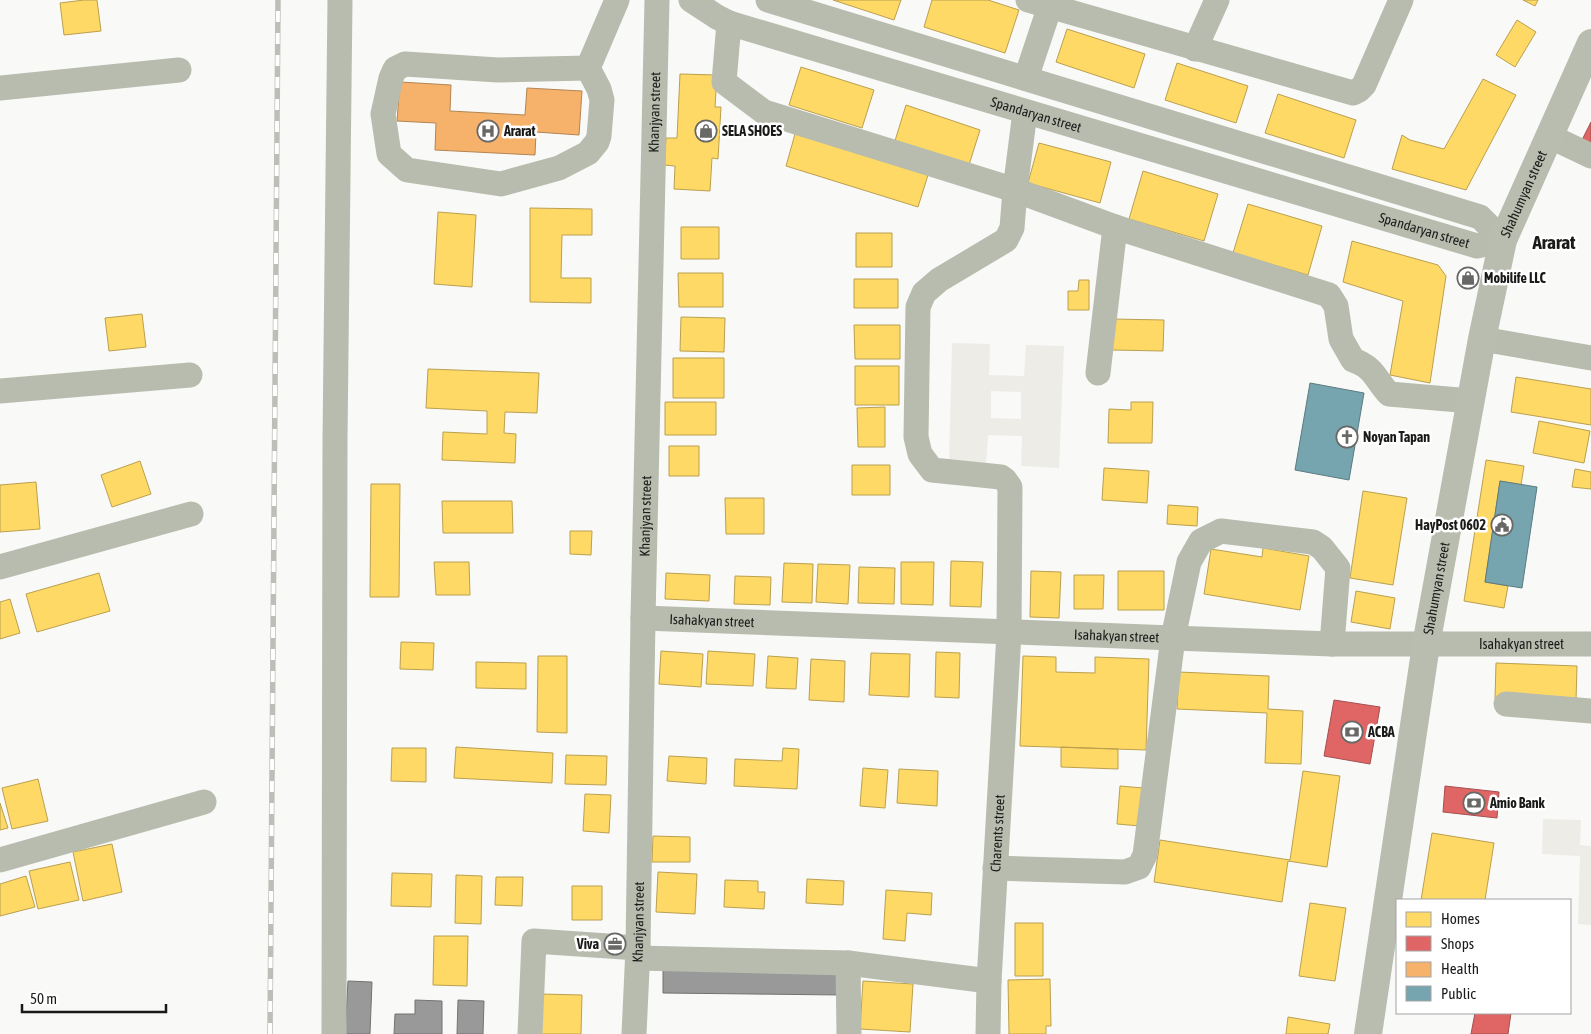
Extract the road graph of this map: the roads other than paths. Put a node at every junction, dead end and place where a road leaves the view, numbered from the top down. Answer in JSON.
{"nodes":[{"id":1,"x":340,"y":0,"type":"edge"},
{"id":2,"x":617,"y":0,"type":"edge"},
{"id":3,"x":657,"y":0,"type":"edge"},
{"id":4,"x":692,"y":0,"type":"edge"},
{"id":5,"x":1216,"y":0,"type":"edge"},
{"id":6,"x":1401,"y":0,"type":"edge"},
{"id":7,"x":776,"y":1,"type":"edge"},
{"id":8,"x":1043,"y":2,"type":"edge"},
{"id":9,"x":729,"y":23,"type":"junction"},
{"id":10,"x":1591,"y":43,"type":"edge"},
{"id":11,"x":1195,"y":49,"type":"junction"},
{"id":12,"x":588,"y":68,"type":"junction"},
{"id":13,"x":179,"y":70,"type":"dead end"},
{"id":14,"x":1026,"y":78,"type":"junction"},
{"id":15,"x":0,"y":88,"type":"edge"},
{"id":16,"x":1025,"y":112,"type":"junction"},
{"id":17,"x":1550,"y":136,"type":"junction"},
{"id":18,"x":1591,"y":156,"type":"edge"},
{"id":19,"x":1014,"y":190,"type":"junction"},
{"id":20,"x":1116,"y":227,"type":"junction"},
{"id":21,"x":1503,"y":240,"type":"junction"},
{"id":22,"x":1482,"y":339,"type":"junction"},
{"id":23,"x":1591,"y":358,"type":"edge"},
{"id":24,"x":1098,"y":373,"type":"dead end"},
{"id":25,"x":190,"y":375,"type":"dead end"},
{"id":26,"x":0,"y":391,"type":"edge"},
{"id":27,"x":1471,"y":401,"type":"junction"},
{"id":28,"x":191,"y":514,"type":"dead end"},
{"id":29,"x":0,"y":567,"type":"edge"},
{"id":30,"x":643,"y":618,"type":"junction"},
{"id":31,"x":1009,"y":633,"type":"junction"},
{"id":32,"x":1173,"y":638,"type":"junction"},
{"id":33,"x":1332,"y":644,"type":"junction"},
{"id":34,"x":1591,"y":644,"type":"edge"},
{"id":35,"x":1426,"y":645,"type":"junction"},
{"id":36,"x":1506,"y":704,"type":"dead end"},
{"id":37,"x":1591,"y":711,"type":"edge"},
{"id":38,"x":204,"y":802,"type":"dead end"},
{"id":39,"x":0,"y":860,"type":"edge"},
{"id":40,"x":995,"y":868,"type":"junction"},
{"id":41,"x":638,"y":953,"type":"junction"},
{"id":42,"x":848,"y":962,"type":"junction"},
{"id":43,"x":989,"y":981,"type":"junction"},
{"id":44,"x":334,"y":1034,"type":"edge"},
{"id":45,"x":530,"y":1034,"type":"edge"},
{"id":46,"x":634,"y":1034,"type":"edge"},
{"id":47,"x":849,"y":1034,"type":"edge"},
{"id":48,"x":988,"y":1034,"type":"edge"},
{"id":49,"x":1368,"y":1034,"type":"edge"}],
"edges":[{"from":1,"to":44,"type":"street"},
{"from":2,"to":12,"type":"street"},
{"from":3,"to":30,"type":"street","name":"Khanjyan street"},
{"from":4,"to":9,"type":"street","name":"Spandaryan street"},
{"from":5,"to":11,"type":"street"},
{"from":6,"to":11,"type":"street"},
{"from":7,"to":14,"type":"street","name":"Spandaryan street"},
{"from":8,"to":11,"type":"street"},
{"from":8,"to":14,"type":"street"},
{"from":9,"to":16,"type":"street","name":"Spandaryan street"},
{"from":9,"to":19,"type":"street"},
{"from":10,"to":17,"type":"main road","name":"Shahumyan street"},
{"from":12,"to":12,"type":"street"},
{"from":13,"to":15,"type":"street"},
{"from":14,"to":21,"type":"street","name":"Spandaryan street"},
{"from":16,"to":19,"type":"street","name":"Charents street"},
{"from":16,"to":21,"type":"street","name":"Spandaryan street"},
{"from":17,"to":18,"type":"street"},
{"from":17,"to":21,"type":"main road","name":"Shahumyan street"},
{"from":19,"to":20,"type":"street"},
{"from":19,"to":31,"type":"street","name":"Charents street"},
{"from":20,"to":24,"type":"street"},
{"from":20,"to":27,"type":"street"},
{"from":21,"to":22,"type":"main road","name":"Shahumyan street"},
{"from":22,"to":23,"type":"street"},
{"from":22,"to":27,"type":"main road","name":"Shahumyan street"},
{"from":25,"to":26,"type":"street"},
{"from":27,"to":35,"type":"main road","name":"Shahumyan street"},
{"from":28,"to":29,"type":"street"},
{"from":30,"to":31,"type":"street","name":"Isahakyan street"},
{"from":30,"to":41,"type":"street","name":"Khanjyan street"},
{"from":31,"to":32,"type":"street","name":"Isahakyan street"},
{"from":31,"to":40,"type":"street","name":"Charents street"},
{"from":32,"to":33,"type":"street","name":"Isahakyan street"},
{"from":32,"to":33,"type":"street"},
{"from":32,"to":40,"type":"street"},
{"from":33,"to":35,"type":"street","name":"Isahakyan street"},
{"from":34,"to":35,"type":"street","name":"Isahakyan street"},
{"from":35,"to":49,"type":"main road","name":"Shahumyan street"},
{"from":36,"to":37,"type":"street"},
{"from":38,"to":39,"type":"street"},
{"from":40,"to":43,"type":"street","name":"Charents street"},
{"from":41,"to":42,"type":"street"},
{"from":41,"to":45,"type":"street"},
{"from":41,"to":46,"type":"street","name":"Khanjyan street"},
{"from":42,"to":43,"type":"street"},
{"from":42,"to":47,"type":"street"},
{"from":43,"to":48,"type":"street","name":"Charents street"}]}
